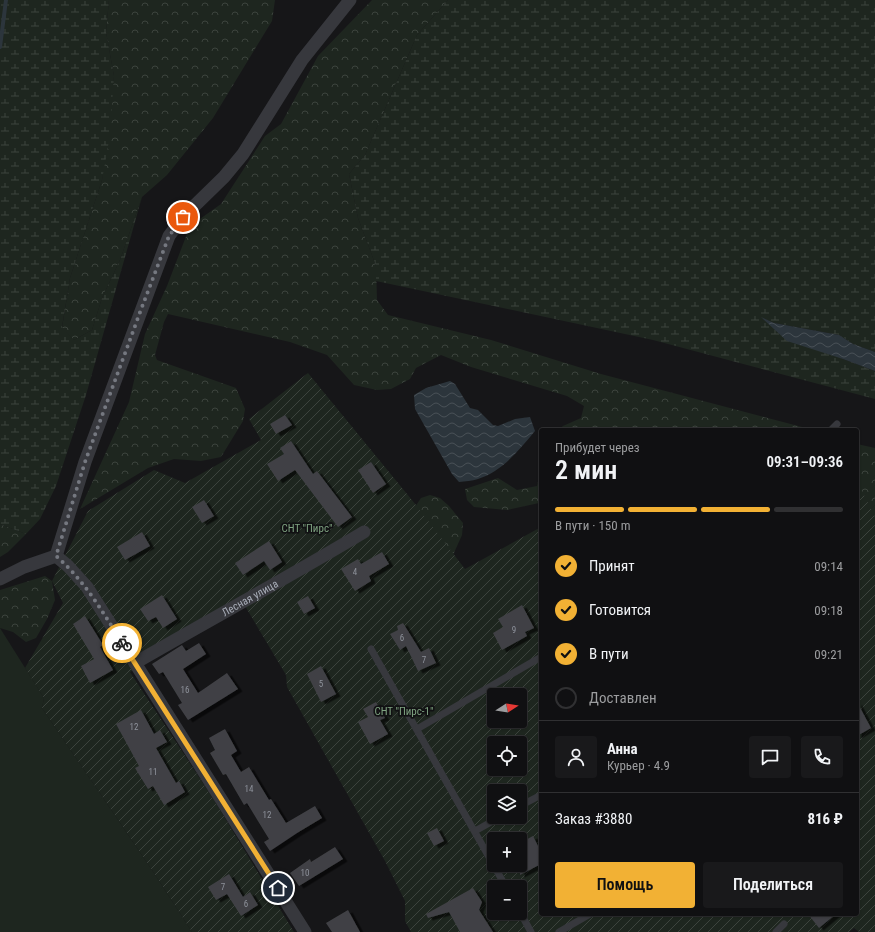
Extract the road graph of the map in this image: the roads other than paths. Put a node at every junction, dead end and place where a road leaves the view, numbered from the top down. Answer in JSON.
{"nodes":[{"id":1,"x":350,"y":0,"type":"edge"},
{"id":2,"x":837,"y":424,"type":"dead end"},
{"id":3,"x":833,"y":428,"type":"edge"},
{"id":4,"x":364,"y":532,"type":"dead end"},
{"id":5,"x":56,"y":556,"type":"junction"},
{"id":6,"x":0,"y":579,"type":"edge"},
{"id":7,"x":371,"y":649,"type":"dead end"},
{"id":8,"x":539,"y":658,"type":"edge"},
{"id":9,"x":135,"y":663,"type":"junction"},
{"id":10,"x":417,"y":729,"type":"junction"},
{"id":11,"x":539,"y":796,"type":"edge"},
{"id":12,"x":527,"y":802,"type":"edge"},
{"id":13,"x":488,"y":824,"type":"edge"},
{"id":14,"x":475,"y":831,"type":"junction"},
{"id":15,"x":502,"y":880,"type":"edge"},
{"id":16,"x":586,"y":916,"type":"edge"},
{"id":17,"x":524,"y":920,"type":"edge"},
{"id":18,"x":784,"y":924,"type":"dead end"},
{"id":19,"x":306,"y":932,"type":"edge"},
{"id":20,"x":531,"y":932,"type":"edge"},
{"id":21,"x":558,"y":932,"type":"edge"},
{"id":22,"x":776,"y":932,"type":"edge"}],
"edges":[{"from":1,"to":5,"type":"street"},
{"from":2,"to":3,"type":"lane"},
{"from":4,"to":9,"type":"street","name":"Лесная улица"},
{"from":5,"to":6,"type":"street"},
{"from":5,"to":9,"type":"street"},
{"from":7,"to":10,"type":"lane"},
{"from":8,"to":10,"type":"lane"},
{"from":9,"to":19,"type":"street"},
{"from":10,"to":14,"type":"lane"},
{"from":11,"to":12,"type":"lane"},
{"from":13,"to":14,"type":"lane"},
{"from":14,"to":15,"type":"lane"},
{"from":16,"to":21,"type":"lane"},
{"from":17,"to":20,"type":"lane"},
{"from":18,"to":22,"type":"lane"}]}
